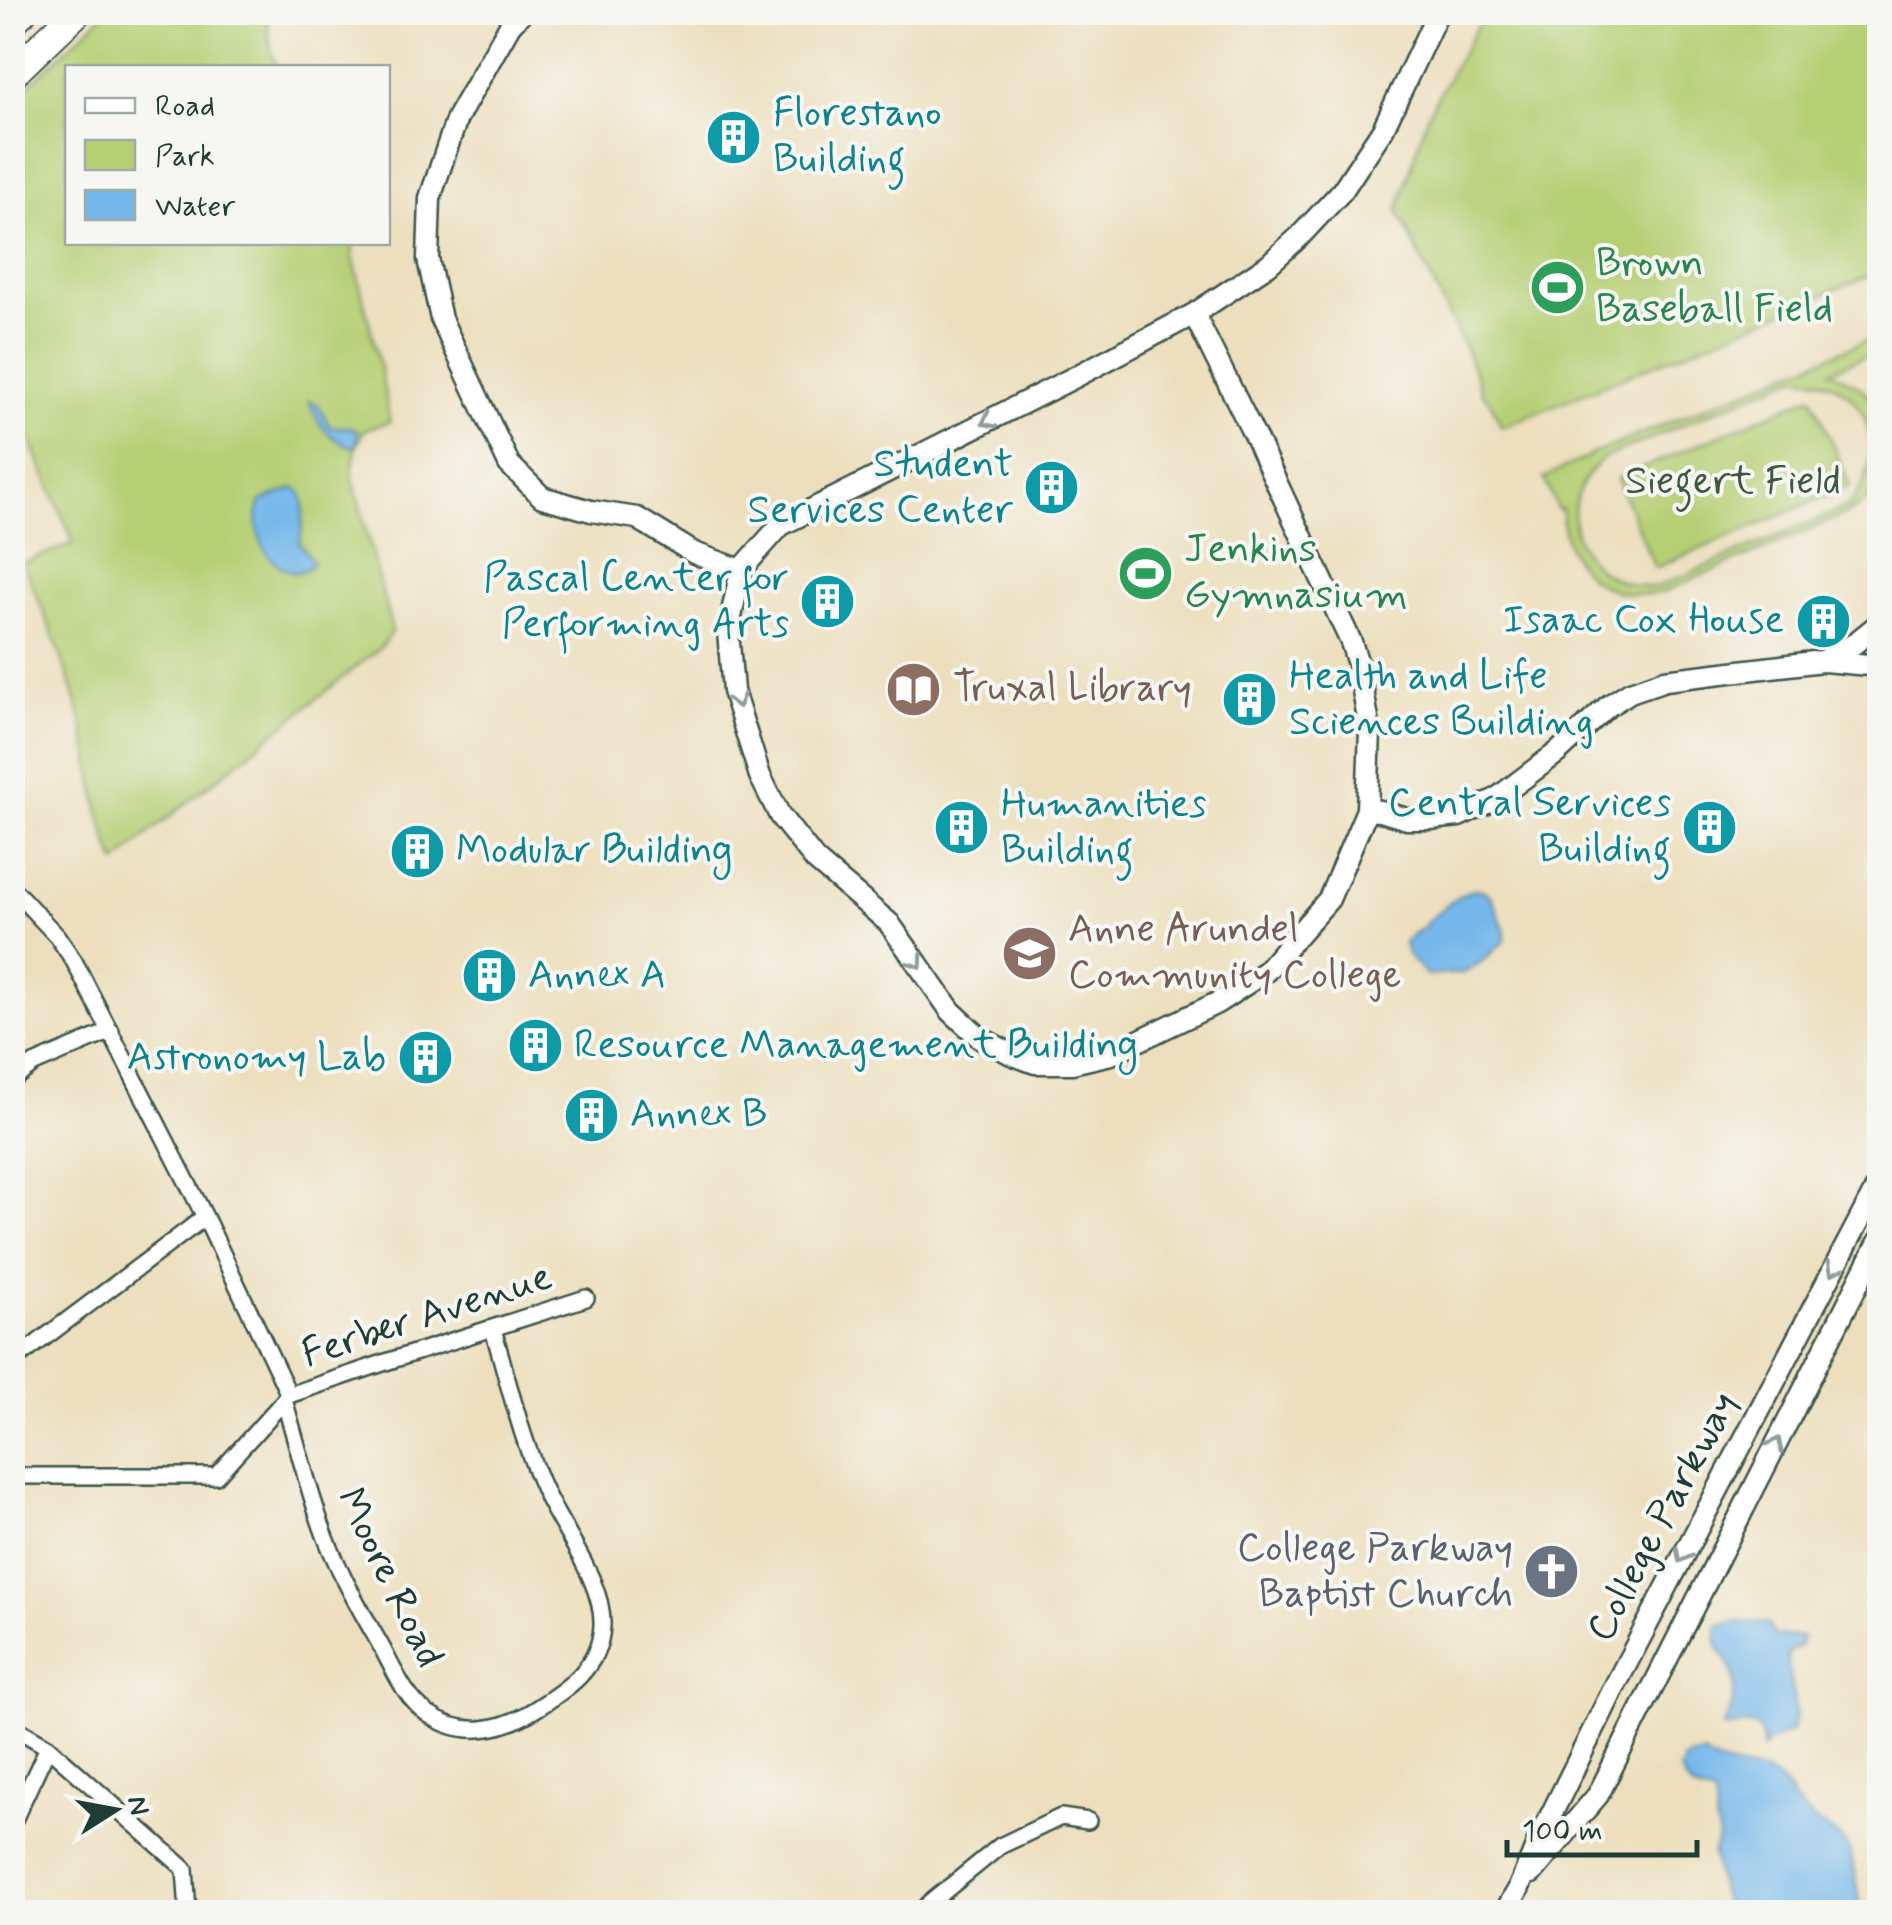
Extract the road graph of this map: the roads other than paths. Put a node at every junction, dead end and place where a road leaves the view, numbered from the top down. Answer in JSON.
{"nodes":[{"id":1,"x":22,"y":12,"type":"edge"},
{"id":2,"x":76,"y":12,"type":"edge"},
{"id":3,"x":522,"y":12,"type":"edge"},
{"id":4,"x":1438,"y":12,"type":"edge"},
{"id":5,"x":12,"y":21,"type":"edge"},
{"id":6,"x":12,"y":74,"type":"edge"},
{"id":7,"x":1194,"y":314,"type":"junction"},
{"id":8,"x":741,"y":570,"type":"junction"},
{"id":9,"x":1880,"y":623,"type":"edge"},
{"id":10,"x":1822,"y":661,"type":"junction"},
{"id":11,"x":1880,"y":666,"type":"edge"},
{"id":12,"x":1366,"y":810,"type":"junction"},
{"id":13,"x":12,"y":888,"type":"edge"},
{"id":14,"x":111,"y":1031,"type":"junction"},
{"id":15,"x":12,"y":1080,"type":"edge"},
{"id":16,"x":1879,"y":1182,"type":"edge"},
{"id":17,"x":205,"y":1217,"type":"junction"},
{"id":18,"x":1880,"y":1240,"type":"edge"},
{"id":19,"x":586,"y":1298,"type":"dead end"},
{"id":20,"x":492,"y":1328,"type":"junction"},
{"id":21,"x":12,"y":1362,"type":"edge"},
{"id":22,"x":287,"y":1398,"type":"junction"},
{"id":23,"x":12,"y":1471,"type":"edge"},
{"id":24,"x":1689,"y":1615,"type":"junction"},
{"id":25,"x":1619,"y":1678,"type":"junction"},
{"id":26,"x":12,"y":1726,"type":"edge"},
{"id":27,"x":48,"y":1747,"type":"junction"},
{"id":28,"x":1598,"y":1795,"type":"junction"},
{"id":29,"x":1088,"y":1822,"type":"dead end"},
{"id":30,"x":12,"y":1824,"type":"edge"},
{"id":31,"x":1518,"y":1890,"type":"junction"},
{"id":32,"x":188,"y":1912,"type":"edge"},
{"id":33,"x":919,"y":1912,"type":"edge"},
{"id":34,"x":1505,"y":1912,"type":"edge"}],
"edges":[{"from":1,"to":5,"type":"highway"},
{"from":2,"to":6,"type":"highway"},
{"from":3,"to":8,"type":"street"},
{"from":4,"to":7,"type":"street"},
{"from":7,"to":8,"type":"street","one_way":true},
{"from":7,"to":12,"type":"street"},
{"from":8,"to":12,"type":"street","one_way":true},
{"from":9,"to":10,"type":"street"},
{"from":10,"to":11,"type":"street"},
{"from":10,"to":12,"type":"street"},
{"from":13,"to":14,"type":"street","name":"Moore Road"},
{"from":14,"to":15,"type":"street"},
{"from":14,"to":17,"type":"street","name":"Moore Road"},
{"from":16,"to":25,"type":"street","name":"College Parkway","one_way":true},
{"from":17,"to":21,"type":"street"},
{"from":17,"to":22,"type":"street","name":"Moore Road"},
{"from":24,"to":18,"type":"street","name":"College Parkway","one_way":true},
{"from":19,"to":20,"type":"street","name":"Ferber Avenue"},
{"from":20,"to":22,"type":"street","name":"Ferber Avenue"},
{"from":20,"to":22,"type":"street","name":"Moore Road"},
{"from":22,"to":23,"type":"street"},
{"from":24,"to":25,"type":"street"},
{"from":24,"to":28,"type":"street","name":"College Parkway"},
{"from":25,"to":28,"type":"street"},
{"from":25,"to":31,"type":"street","name":"College Parkway"},
{"from":26,"to":27,"type":"street"},
{"from":27,"to":30,"type":"street"},
{"from":27,"to":32,"type":"street"},
{"from":28,"to":31,"type":"street","name":"College Parkway"},
{"from":29,"to":33,"type":"street"},
{"from":31,"to":34,"type":"street","name":"College Parkway"}]}
